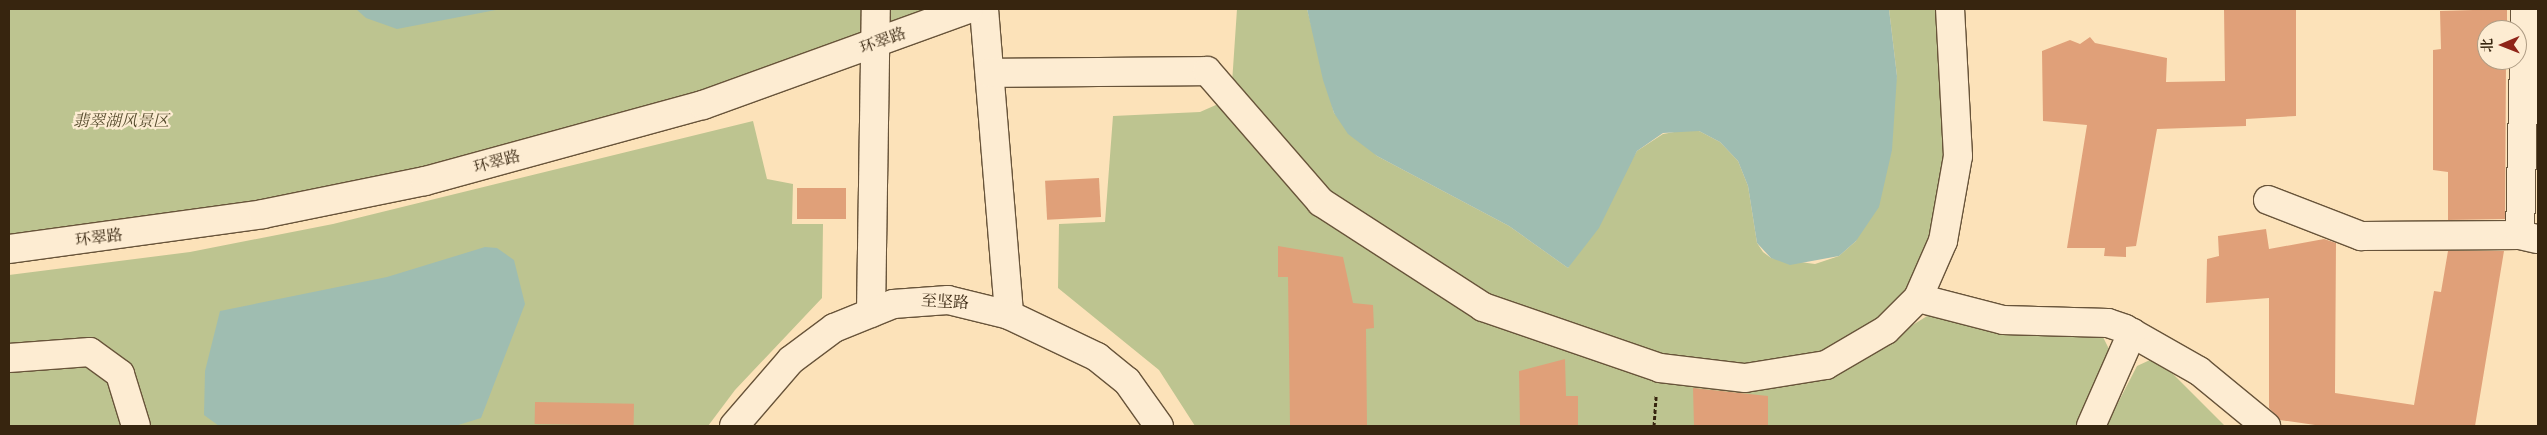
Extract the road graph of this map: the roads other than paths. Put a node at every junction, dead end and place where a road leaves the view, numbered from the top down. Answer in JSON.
{"nodes":[{"id":1,"x":876,"y":9,"type":"edge"},
{"id":2,"x":968,"y":9,"type":"edge"},
{"id":3,"x":984,"y":9,"type":"edge"},
{"id":4,"x":1950,"y":9,"type":"edge"},
{"id":5,"x":2525,"y":9,"type":"edge"},
{"id":6,"x":877,"y":44,"type":"junction"},
{"id":7,"x":990,"y":74,"type":"junction"},
{"id":8,"x":2268,"y":200,"type":"dead end"},
{"id":9,"x":2529,"y":237,"type":"edge"},
{"id":10,"x":9,"y":249,"type":"edge"},
{"id":11,"x":1918,"y":298,"type":"junction"},
{"id":12,"x":871,"y":312,"type":"junction"},
{"id":13,"x":1009,"y":315,"type":"junction"},
{"id":14,"x":2132,"y":332,"type":"junction"},
{"id":15,"x":9,"y":358,"type":"edge"},
{"id":16,"x":136,"y":426,"type":"edge"},
{"id":17,"x":734,"y":426,"type":"edge"},
{"id":18,"x":1160,"y":426,"type":"edge"},
{"id":19,"x":2091,"y":426,"type":"edge"},
{"id":20,"x":2266,"y":426,"type":"edge"}],
"edges":[{"from":1,"to":6,"type":"street"},
{"from":2,"to":6,"type":"street","name":"环翠路"},
{"from":3,"to":7,"type":"street"},
{"from":4,"to":11,"type":"street"},
{"from":5,"to":9,"type":"street"},
{"from":6,"to":10,"type":"street","name":"环翠路"},
{"from":6,"to":12,"type":"street"},
{"from":7,"to":11,"type":"street"},
{"from":7,"to":13,"type":"street"},
{"from":8,"to":9,"type":"street"},
{"from":11,"to":14,"type":"street"},
{"from":12,"to":13,"type":"street","name":"至坚路"},
{"from":12,"to":17,"type":"street","name":"至坚路"},
{"from":13,"to":18,"type":"street","name":"至坚路"},
{"from":14,"to":19,"type":"street"},
{"from":14,"to":20,"type":"street"},
{"from":15,"to":16,"type":"street"}]}
